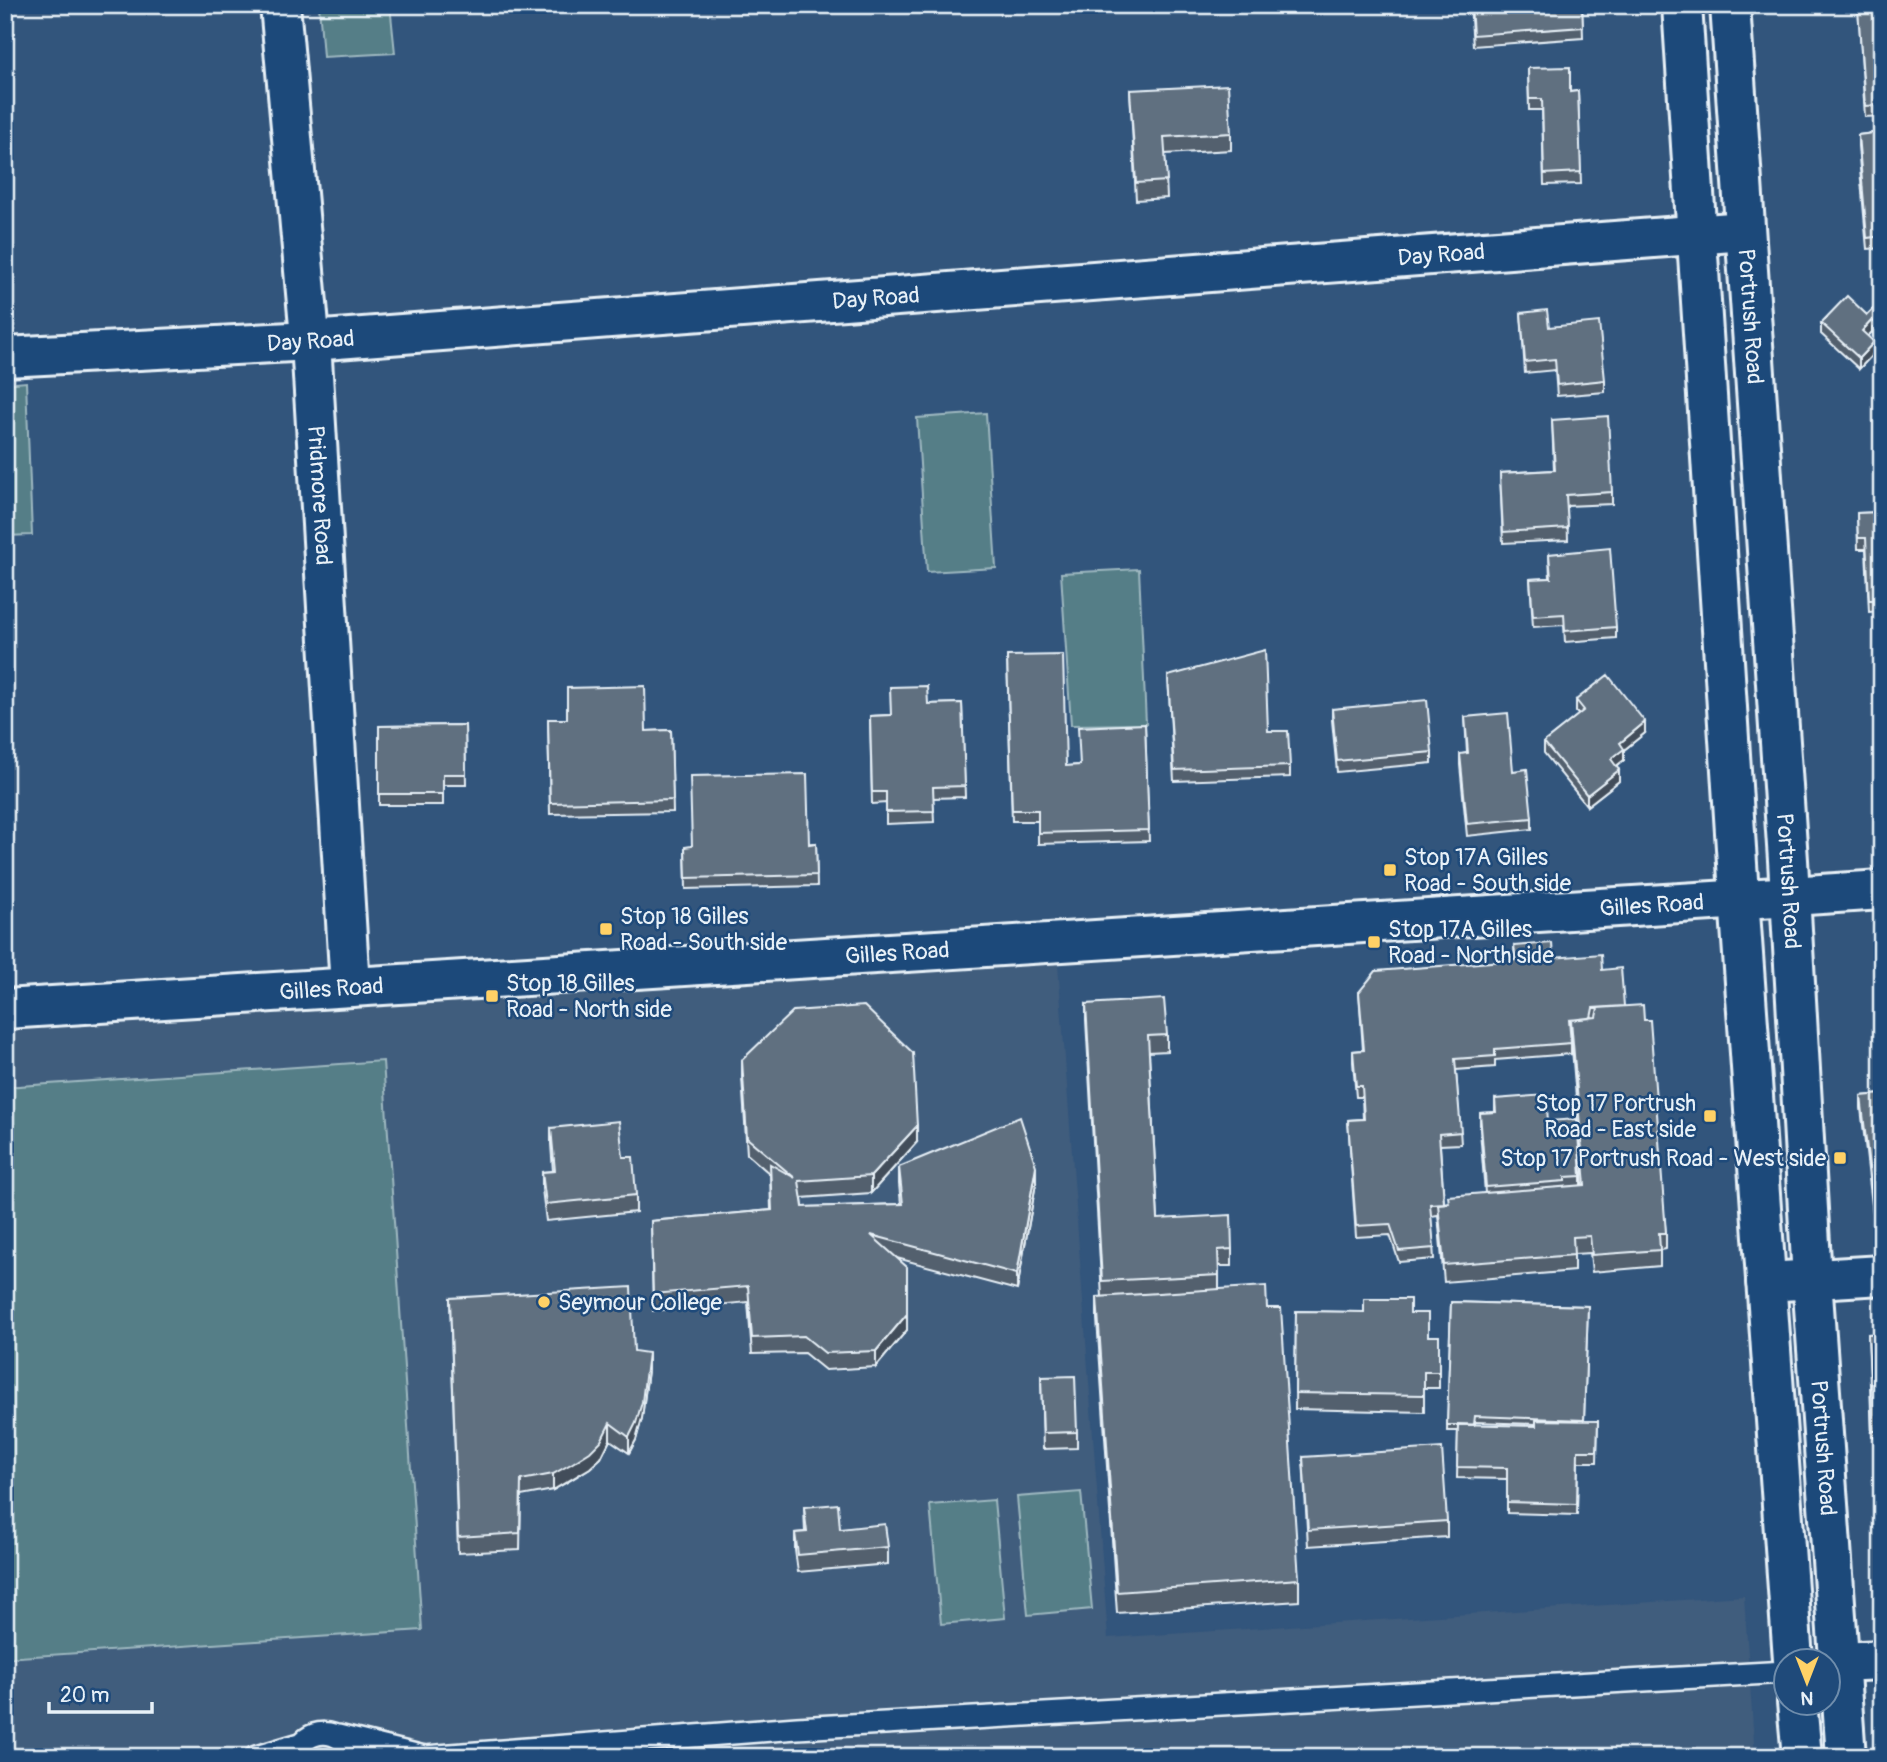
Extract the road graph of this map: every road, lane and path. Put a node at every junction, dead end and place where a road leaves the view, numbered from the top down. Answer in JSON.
{"nodes":[{"id":1,"x":280,"y":5,"type":"edge"},
{"id":2,"x":1682,"y":5,"type":"edge"},
{"id":3,"x":1730,"y":5,"type":"edge"},
{"id":4,"x":1745,"y":231,"type":"junction"},
{"id":5,"x":1697,"y":236,"type":"junction"},
{"id":6,"x":311,"y":341,"type":"junction"},
{"id":7,"x":5,"y":357,"type":"edge"},
{"id":8,"x":1882,"y":890,"type":"edge"},
{"id":9,"x":1791,"y":896,"type":"junction"},
{"id":10,"x":1740,"y":898,"type":"junction"},
{"id":11,"x":350,"y":987,"type":"junction"},
{"id":12,"x":5,"y":1009,"type":"edge"},
{"id":13,"x":1882,"y":1275,"type":"edge"},
{"id":14,"x":1812,"y":1279,"type":"junction"},
{"id":15,"x":1766,"y":1282,"type":"junction"},
{"id":16,"x":1792,"y":1646,"type":"edge"},
{"id":17,"x":1837,"y":1646,"type":"edge"},
{"id":18,"x":1882,"y":1660,"type":"edge"},
{"id":19,"x":1842,"y":1662,"type":"edge"},
{"id":20,"x":1772,"y":1673,"type":"edge"},
{"id":21,"x":1842,"y":1710,"type":"edge"},
{"id":22,"x":1798,"y":1716,"type":"edge"},
{"id":23,"x":338,"y":1736,"type":"junction"},
{"id":24,"x":298,"y":1751,"type":"edge"},
{"id":25,"x":256,"y":1757,"type":"edge"},
{"id":26,"x":353,"y":1757,"type":"edge"},
{"id":27,"x":424,"y":1757,"type":"edge"},
{"id":28,"x":1802,"y":1757,"type":"edge"},
{"id":29,"x":1846,"y":1757,"type":"edge"}],
"edges":[{"from":1,"to":6,"type":"main road","name":"Pridmore Road"},
{"from":2,"to":5,"type":"main road","name":"Portrush Road"},
{"from":3,"to":4,"type":"main road","name":"Portrush Road"},
{"from":4,"to":5,"type":"main road","name":"Day Road"},
{"from":4,"to":9,"type":"main road","name":"Portrush Road"},
{"from":5,"to":6,"type":"main road","name":"Day Road"},
{"from":5,"to":10,"type":"main road","name":"Portrush Road"},
{"from":6,"to":7,"type":"main road","name":"Day Road"},
{"from":6,"to":11,"type":"main road","name":"Pridmore Road"},
{"from":8,"to":9,"type":"main road","name":"Gilles Road"},
{"from":9,"to":10,"type":"main road","name":"Gilles Road"},
{"from":9,"to":14,"type":"main road","name":"Portrush Road"},
{"from":10,"to":11,"type":"main road","name":"Gilles Road"},
{"from":10,"to":15,"type":"main road","name":"Portrush Road"},
{"from":11,"to":12,"type":"main road","name":"Gilles Road"},
{"from":13,"to":14,"type":"main road"},
{"from":14,"to":15,"type":"main road"},
{"from":14,"to":17,"type":"main road","name":"Portrush Road"},
{"from":15,"to":16,"type":"main road","name":"Portrush Road"},
{"from":18,"to":19,"type":"main road"},
{"from":20,"to":27,"type":"lane"},
{"from":21,"to":29,"type":"main road","name":"Portrush Road"},
{"from":22,"to":28,"type":"main road"},
{"from":23,"to":24,"type":"lane"},
{"from":23,"to":26,"type":"lane"},
{"from":23,"to":27,"type":"lane"},
{"from":24,"to":25,"type":"lane"}]}
